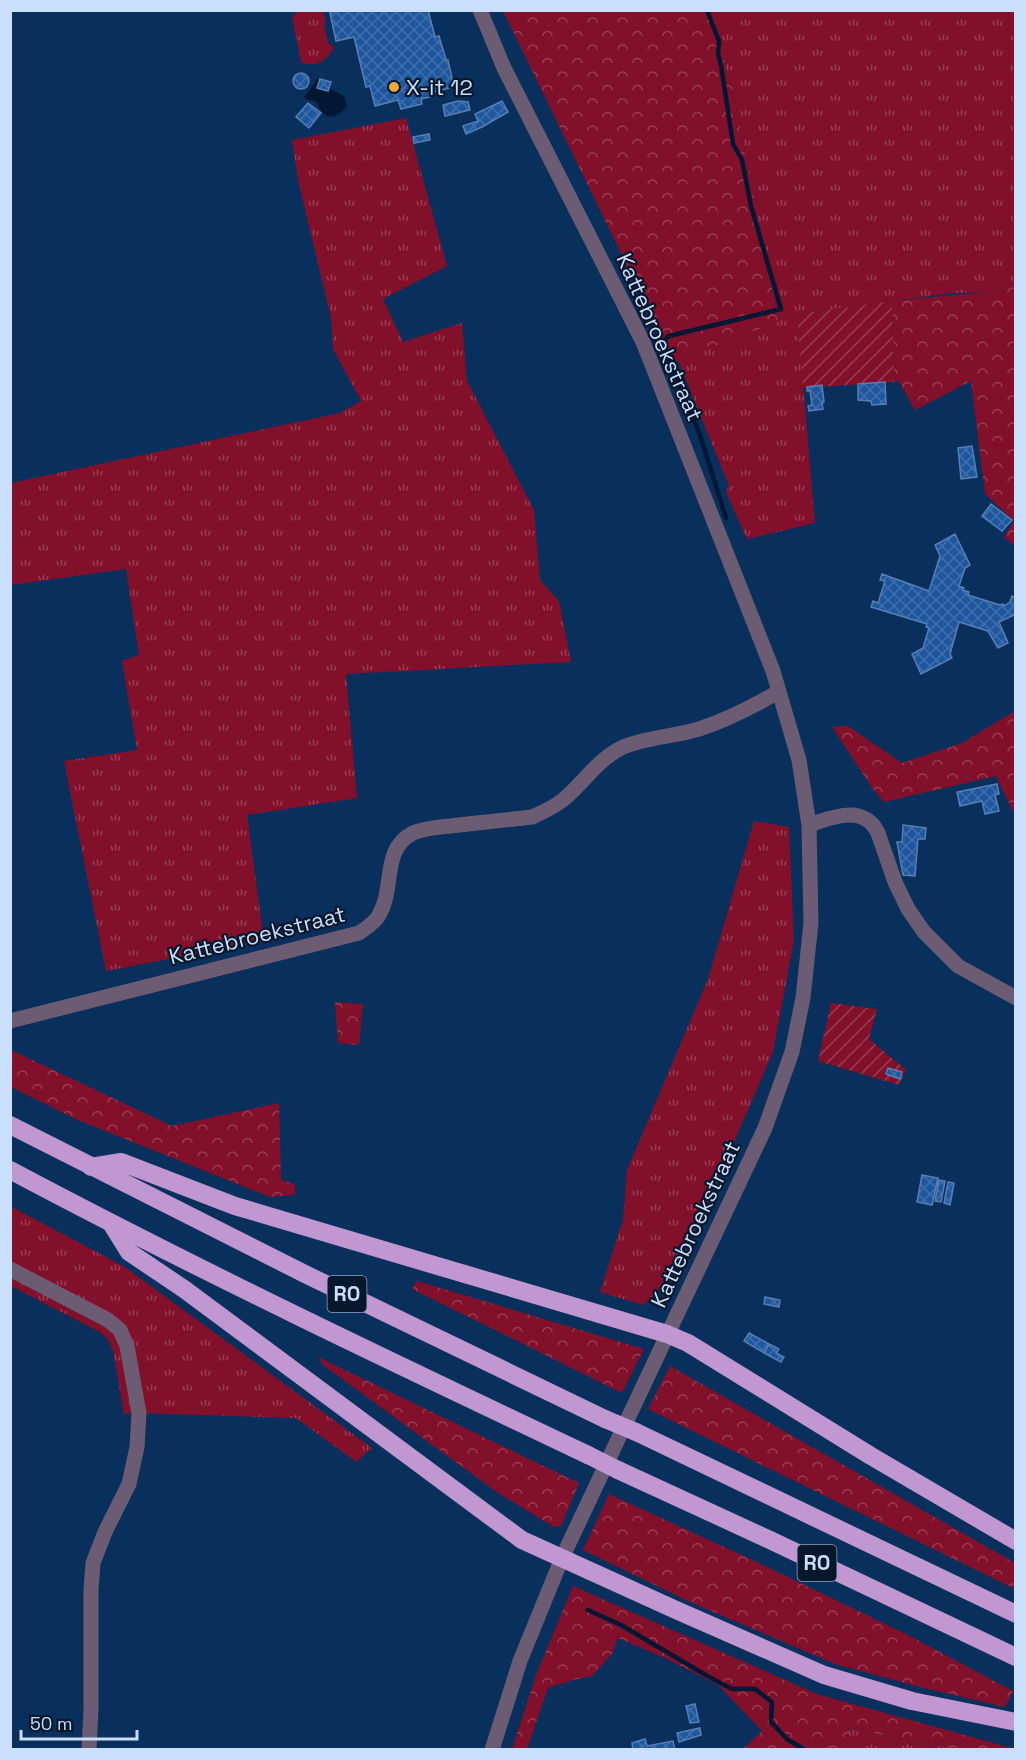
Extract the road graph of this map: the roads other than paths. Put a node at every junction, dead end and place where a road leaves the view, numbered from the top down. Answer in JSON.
{"nodes":[{"id":1,"x":480,"y":10,"type":"edge"},
{"id":2,"x":778,"y":692,"type":"junction"},
{"id":3,"x":809,"y":825,"type":"junction"},
{"id":4,"x":1016,"y":998,"type":"edge"},
{"id":5,"x":10,"y":1021,"type":"edge"},
{"id":6,"x":10,"y":1125,"type":"edge"},
{"id":7,"x":91,"y":1167,"type":"junction"},
{"id":8,"x":10,"y":1170,"type":"edge"},
{"id":9,"x":111,"y":1223,"type":"junction"},
{"id":10,"x":10,"y":1269,"type":"edge"},
{"id":11,"x":667,"y":1334,"type":"junction"},
{"id":12,"x":1016,"y":1541,"type":"edge"},
{"id":13,"x":562,"y":1558,"type":"junction"},
{"id":14,"x":1016,"y":1614,"type":"edge"},
{"id":15,"x":1016,"y":1657,"type":"edge"},
{"id":16,"x":1016,"y":1722,"type":"edge"},
{"id":17,"x":89,"y":1749,"type":"edge"},
{"id":18,"x":492,"y":1749,"type":"edge"}],
"edges":[{"from":1,"to":2,"type":"street","name":"Kattebroekstraat"},
{"from":2,"to":3,"type":"street","name":"Kattebroekstraat"},
{"from":2,"to":5,"type":"street","name":"Kattebroekstraat"},
{"from":3,"to":4,"type":"street"},
{"from":3,"to":11,"type":"street","name":"Kattebroekstraat"},
{"from":6,"to":7,"type":"highway","number":"R0"},
{"from":7,"to":11,"type":"highway"},
{"from":7,"to":14,"type":"highway","number":"R0","bridge":true},
{"from":8,"to":9,"type":"highway","number":"R0"},
{"from":9,"to":13,"type":"highway"},
{"from":9,"to":15,"type":"highway","number":"R0","bridge":true},
{"from":10,"to":17,"type":"street"},
{"from":11,"to":12,"type":"highway"},
{"from":11,"to":13,"type":"street","name":"Kattebroekstraat"},
{"from":13,"to":16,"type":"highway"},
{"from":13,"to":18,"type":"street","name":"Kattebroekstraat"}]}
